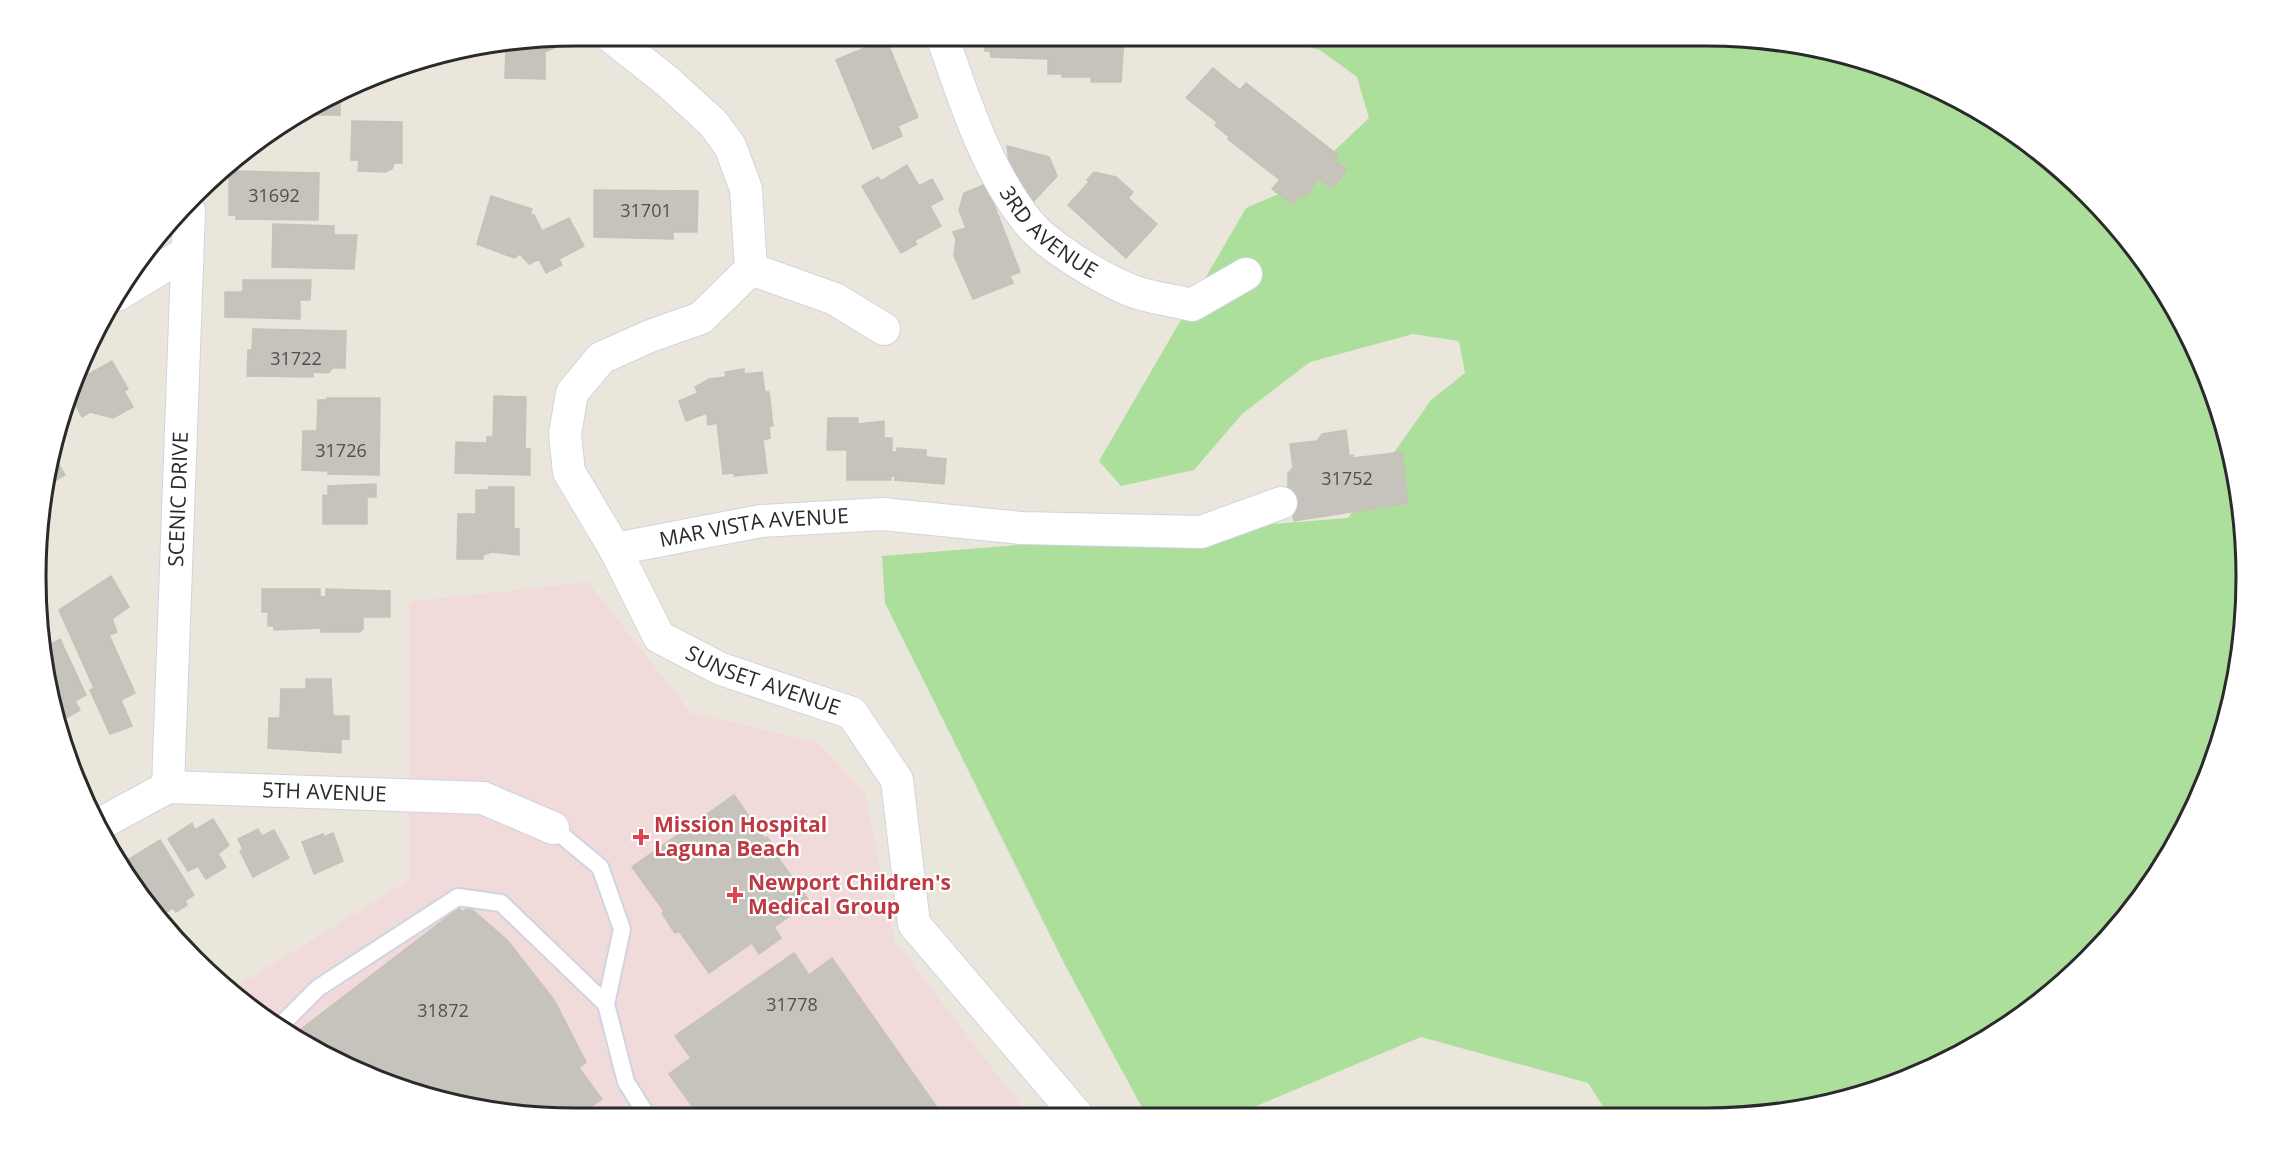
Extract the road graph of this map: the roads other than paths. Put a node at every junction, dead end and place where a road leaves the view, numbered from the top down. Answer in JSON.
{"nodes":[{"id":1,"x":623,"y":46,"type":"edge"},
{"id":2,"x":946,"y":46,"type":"edge"},
{"id":3,"x":189,"y":216,"type":"edge"},
{"id":4,"x":186,"y":253,"type":"junction"},
{"id":5,"x":751,"y":269,"type":"junction"},
{"id":6,"x":1246,"y":274,"type":"dead end"},
{"id":7,"x":135,"y":284,"type":"edge"},
{"id":8,"x":884,"y":329,"type":"dead end"},
{"id":9,"x":1281,"y":503,"type":"dead end"},
{"id":10,"x":615,"y":549,"type":"junction"},
{"id":11,"x":168,"y":787,"type":"junction"},
{"id":12,"x":106,"y":821,"type":"edge"},
{"id":13,"x":553,"y":828,"type":"joint"},
{"id":14,"x":606,"y":1004,"type":"junction"},
{"id":15,"x":285,"y":1020,"type":"edge"},
{"id":16,"x":642,"y":1108,"type":"edge"},
{"id":17,"x":1071,"y":1108,"type":"edge"}],
"edges":[{"from":1,"to":5,"type":"street"},
{"from":2,"to":6,"type":"street","name":"3RD AVENUE"},
{"from":3,"to":4,"type":"street","name":"SCENIC DRIVE"},
{"from":4,"to":7,"type":"street"},
{"from":4,"to":11,"type":"street","name":"SCENIC DRIVE"},
{"from":5,"to":8,"type":"street"},
{"from":5,"to":10,"type":"street"},
{"from":9,"to":10,"type":"street","name":"MAR VISTA AVENUE"},
{"from":10,"to":17,"type":"street","name":"SUNSET AVENUE"},
{"from":11,"to":12,"type":"street"},
{"from":11,"to":13,"type":"street","name":"5TH AVENUE"},
{"from":13,"to":14,"type":"lane"},
{"from":14,"to":15,"type":"lane"},
{"from":14,"to":16,"type":"lane"}]}
